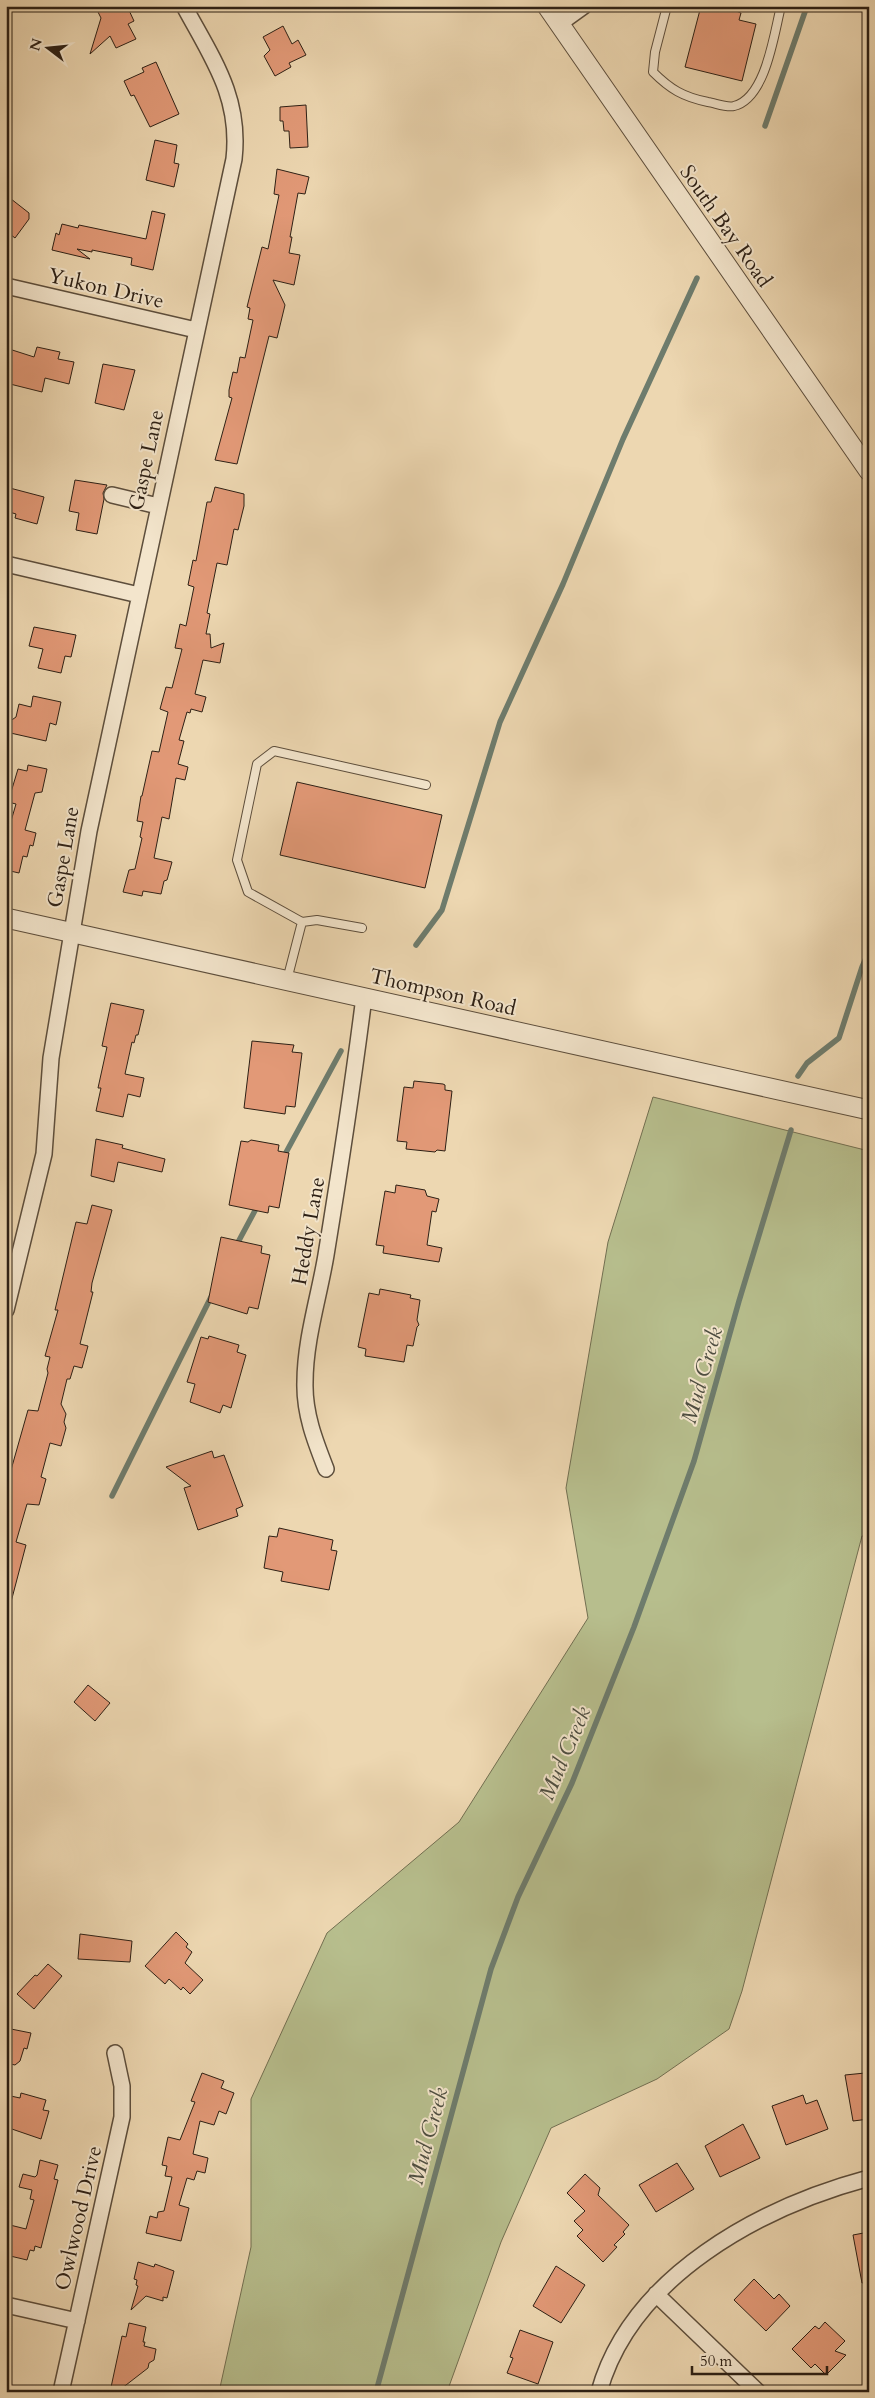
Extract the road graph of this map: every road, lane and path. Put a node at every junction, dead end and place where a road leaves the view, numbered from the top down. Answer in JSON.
{"nodes":[{"id":1,"x":184,"y":6,"type":"edge"},
{"id":2,"x":547,"y":6,"type":"edge"},
{"id":3,"x":584,"y":6,"type":"edge"},
{"id":4,"x":667,"y":6,"type":"edge"},
{"id":5,"x":781,"y":6,"type":"edge"},
{"id":6,"x":559,"y":24,"type":"junction"},
{"id":7,"x":6,"y":286,"type":"edge"},
{"id":8,"x":196,"y":330,"type":"junction"},
{"id":9,"x":869,"y":471,"type":"edge"},
{"id":10,"x":112,"y":495,"type":"dead end"},
{"id":11,"x":158,"y":506,"type":"junction"},
{"id":12,"x":6,"y":564,"type":"edge"},
{"id":13,"x":139,"y":595,"type":"junction"},
{"id":14,"x":426,"y":785,"type":"dead end"},
{"id":15,"x":6,"y":918,"type":"edge"},
{"id":16,"x":302,"y":922,"type":"junction"},
{"id":17,"x":362,"y":928,"type":"dead end"},
{"id":18,"x":71,"y":932,"type":"junction"},
{"id":19,"x":287,"y":980,"type":"junction"},
{"id":20,"x":364,"y":997,"type":"junction"},
{"id":21,"x":869,"y":1110,"type":"edge"},
{"id":22,"x":6,"y":1310,"type":"edge"},
{"id":23,"x":326,"y":1469,"type":"dead end"},
{"id":24,"x":115,"y":2053,"type":"dead end"},
{"id":25,"x":869,"y":2178,"type":"edge"},
{"id":26,"x":656,"y":2294,"type":"junction"},
{"id":27,"x":6,"y":2305,"type":"edge"},
{"id":28,"x":77,"y":2321,"type":"junction"},
{"id":29,"x":60,"y":2392,"type":"edge"},
{"id":30,"x":599,"y":2392,"type":"edge"},
{"id":31,"x":758,"y":2392,"type":"edge"}],
"edges":[{"from":1,"to":8,"type":"street","name":"Gaspe Lane"},
{"from":2,"to":6,"type":"street","name":"South Bay Road"},
{"from":3,"to":6,"type":"street"},
{"from":4,"to":5,"type":"lane"},
{"from":6,"to":9,"type":"street","name":"South Bay Road"},
{"from":7,"to":8,"type":"street","name":"Yukon Drive"},
{"from":8,"to":11,"type":"street","name":"Gaspe Lane"},
{"from":10,"to":11,"type":"street"},
{"from":11,"to":13,"type":"street","name":"Gaspe Lane"},
{"from":12,"to":13,"type":"street"},
{"from":13,"to":18,"type":"street","name":"Gaspe Lane"},
{"from":14,"to":16,"type":"lane"},
{"from":15,"to":18,"type":"street","name":"Thompson Road"},
{"from":16,"to":17,"type":"lane"},
{"from":16,"to":19,"type":"lane"},
{"from":18,"to":19,"type":"street","name":"Thompson Road"},
{"from":18,"to":22,"type":"street","name":"Gaspe Lane"},
{"from":19,"to":20,"type":"street","name":"Thompson Road"},
{"from":20,"to":21,"type":"street","name":"Thompson Road"},
{"from":20,"to":23,"type":"street","name":"Heddy Lane"},
{"from":24,"to":28,"type":"street","name":"Owlwood Drive"},
{"from":25,"to":26,"type":"street"},
{"from":26,"to":30,"type":"street"},
{"from":26,"to":31,"type":"street"},
{"from":27,"to":28,"type":"street"},
{"from":28,"to":29,"type":"street","name":"Owlwood Drive"}]}
